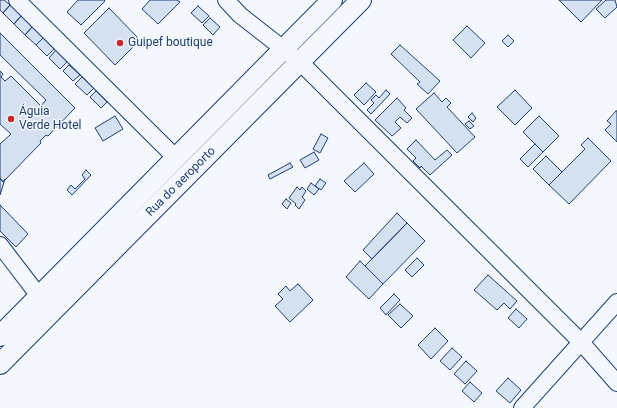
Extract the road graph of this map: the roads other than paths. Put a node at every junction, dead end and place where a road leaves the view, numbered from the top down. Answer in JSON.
{"nodes":[{"id":1,"x":17,"y":0,"type":"edge"},
{"id":2,"x":226,"y":0,"type":"edge"},
{"id":3,"x":332,"y":0,"type":"edge"},
{"id":4,"x":361,"y":0,"type":"edge"},
{"id":5,"x":283,"y":50,"type":"junction"},
{"id":6,"x":300,"y":62,"type":"junction"},
{"id":7,"x":176,"y":158,"type":"junction"},
{"id":8,"x":0,"y":245,"type":"edge"},
{"id":9,"x":39,"y":296,"type":"junction"},
{"id":10,"x":617,"y":302,"type":"edge"},
{"id":11,"x":0,"y":336,"type":"edge"},
{"id":12,"x":580,"y":341,"type":"junction"},
{"id":13,"x":0,"y":364,"type":"edge"},
{"id":14,"x":617,"y":383,"type":"edge"},
{"id":15,"x":522,"y":408,"type":"edge"}],
"edges":[{"from":1,"to":7,"type":"street"},
{"from":2,"to":5,"type":"street"},
{"from":3,"to":5,"type":"main road","name":"Rua do aeroporto"},
{"from":4,"to":6,"type":"main road","name":"Rua do aeroporto"},
{"from":5,"to":6,"type":"street"},
{"from":5,"to":7,"type":"main road","name":"Rua do aeroporto"},
{"from":6,"to":12,"type":"street"},
{"from":6,"to":13,"type":"main road","name":"Rua do aeroporto"},
{"from":7,"to":9,"type":"main road","name":"Rua do aeroporto"},
{"from":8,"to":9,"type":"street"},
{"from":9,"to":11,"type":"main road","name":"Rua do aeroporto"},
{"from":10,"to":12,"type":"street"},
{"from":12,"to":14,"type":"street"},
{"from":12,"to":15,"type":"street"}]}
